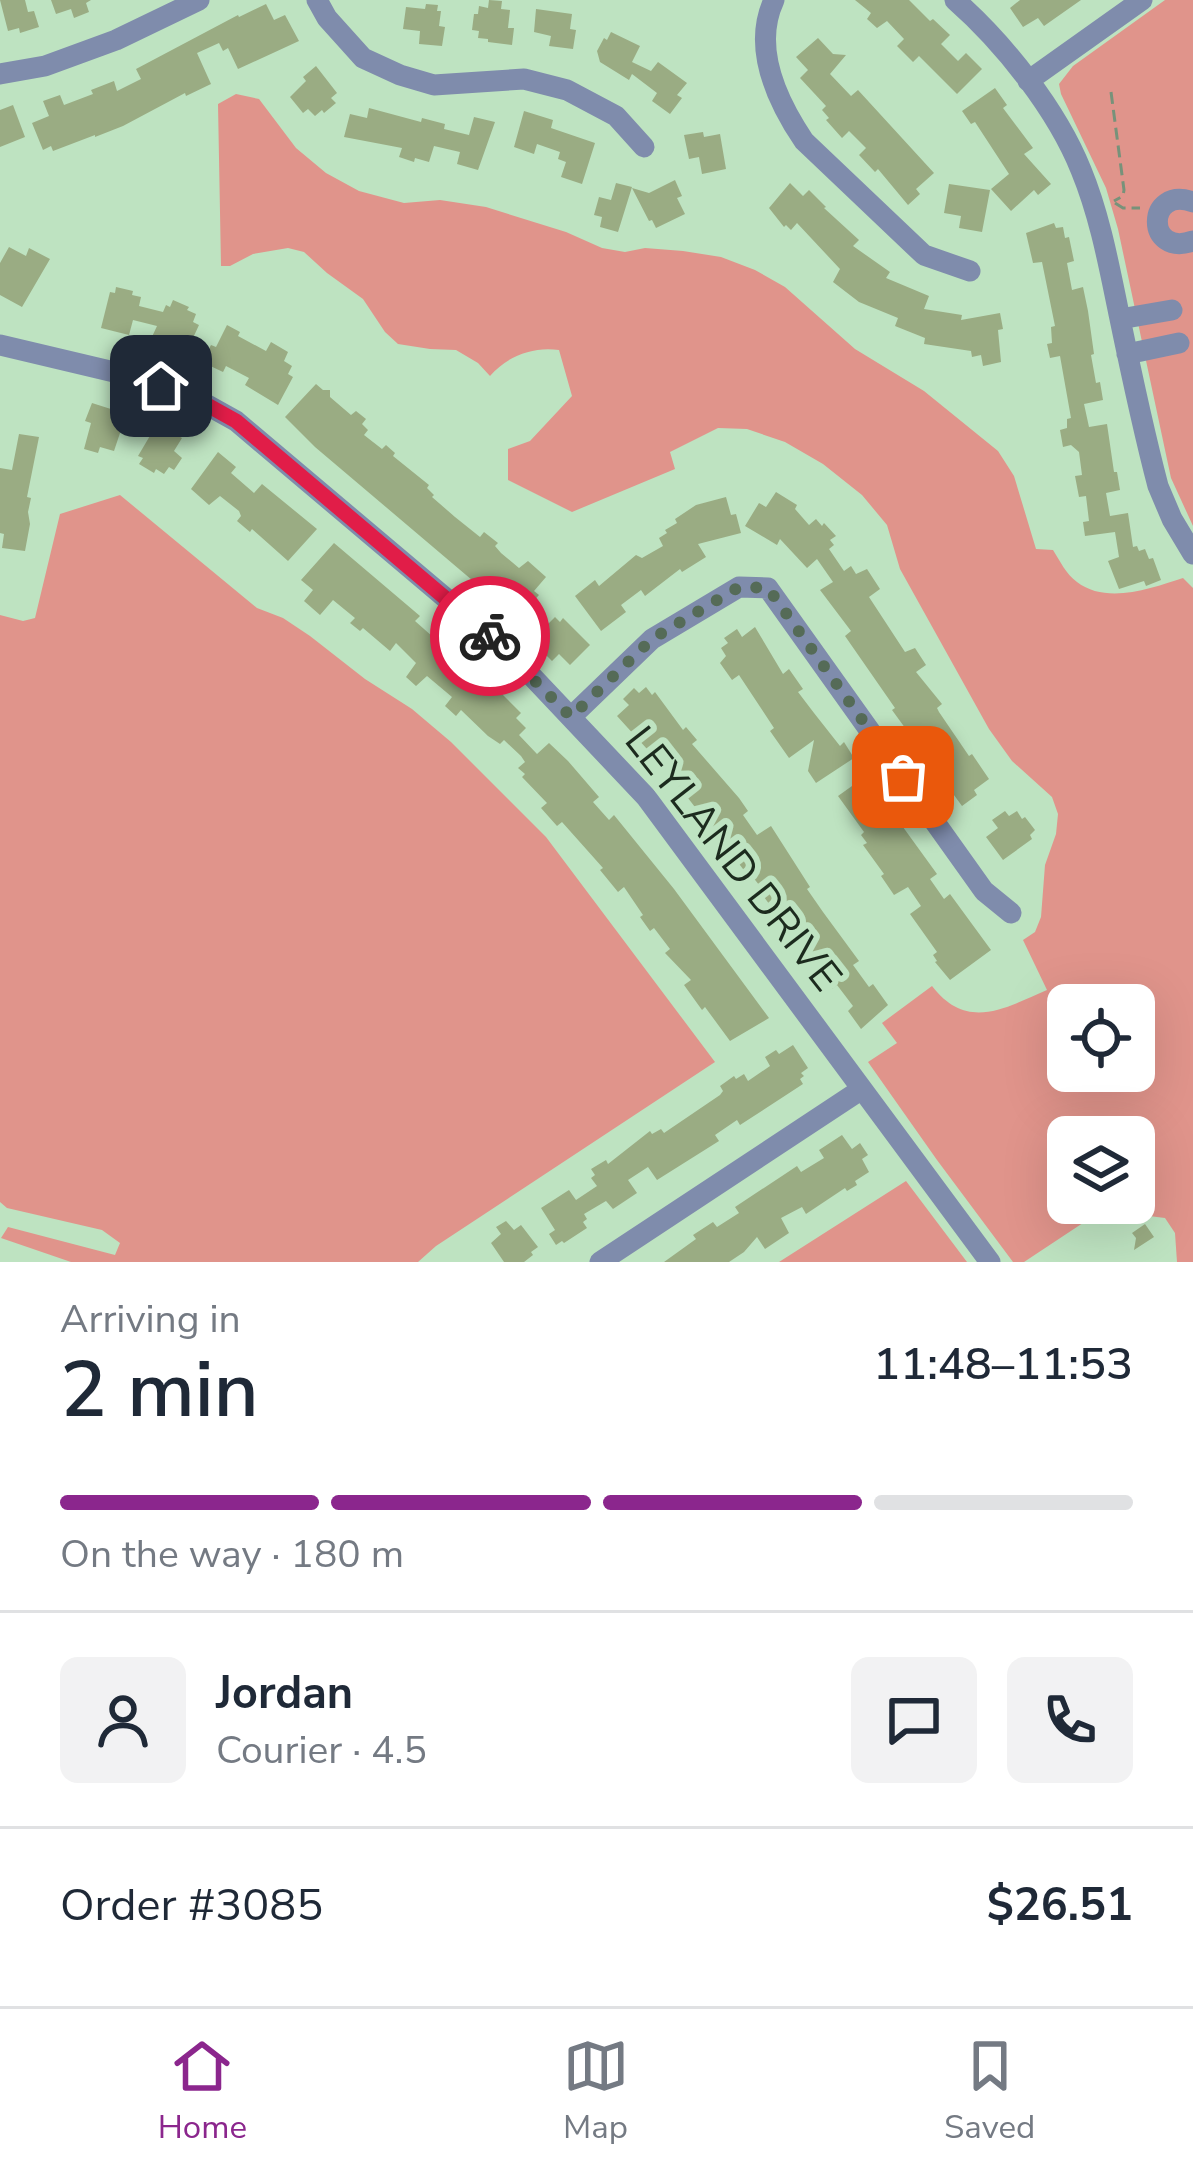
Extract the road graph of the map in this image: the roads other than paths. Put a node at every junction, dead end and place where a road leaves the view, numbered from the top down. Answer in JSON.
{"nodes":[{"id":1,"x":199,"y":0,"type":"edge"},
{"id":2,"x":317,"y":0,"type":"edge"},
{"id":3,"x":773,"y":0,"type":"edge"},
{"id":4,"x":955,"y":0,"type":"edge"},
{"id":5,"x":1142,"y":0,"type":"edge"},
{"id":6,"x":0,"y":74,"type":"edge"},
{"id":7,"x":1028,"y":81,"type":"junction"},
{"id":8,"x":644,"y":147,"type":"dead end"},
{"id":9,"x":1193,"y":202,"type":"edge"},
{"id":10,"x":1193,"y":241,"type":"edge"},
{"id":11,"x":970,"y":271,"type":"dead end"},
{"id":12,"x":1172,"y":310,"type":"dead end"},
{"id":13,"x":1120,"y":320,"type":"junction"},
{"id":14,"x":1179,"y":343,"type":"dead end"},
{"id":15,"x":0,"y":345,"type":"edge"},
{"id":16,"x":1127,"y":354,"type":"junction"},
{"id":17,"x":1193,"y":554,"type":"edge"},
{"id":18,"x":571,"y":717,"type":"junction"},
{"id":19,"x":1011,"y":914,"type":"dead end"},
{"id":20,"x":862,"y":1090,"type":"junction"},
{"id":21,"x":601,"y":1262,"type":"edge"},
{"id":22,"x":990,"y":1262,"type":"edge"}],
"edges":[{"from":1,"to":6,"type":"street"},
{"from":2,"to":8,"type":"street"},
{"from":3,"to":11,"type":"street"},
{"from":4,"to":7,"type":"street"},
{"from":5,"to":7,"type":"street"},
{"from":7,"to":13,"type":"street"},
{"from":9,"to":10,"type":"street"},
{"from":12,"to":13,"type":"street"},
{"from":13,"to":16,"type":"street"},
{"from":14,"to":16,"type":"street"},
{"from":15,"to":18,"type":"street","name":"LEYLAND DRIVE"},
{"from":16,"to":17,"type":"street"},
{"from":18,"to":19,"type":"street"},
{"from":18,"to":20,"type":"street","name":"LEYLAND DRIVE"},
{"from":20,"to":21,"type":"street"},
{"from":20,"to":22,"type":"street","name":"LEYLAND DRIVE"}]}
